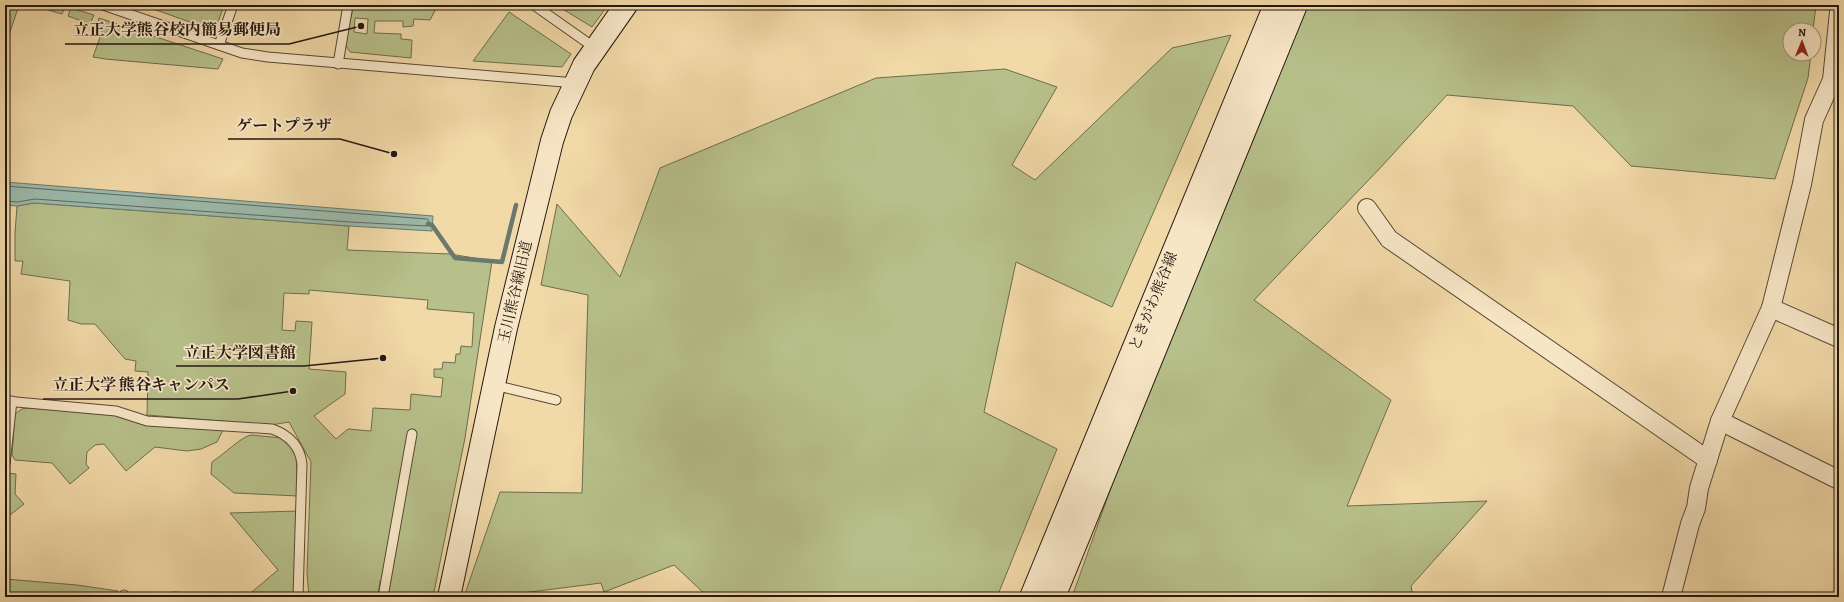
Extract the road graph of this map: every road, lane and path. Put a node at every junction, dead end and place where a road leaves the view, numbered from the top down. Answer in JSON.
{"nodes":[{"id":1,"x":103,"y":5,"type":"edge"},
{"id":2,"x":233,"y":5,"type":"edge"},
{"id":3,"x":348,"y":5,"type":"edge"},
{"id":4,"x":534,"y":5,"type":"edge"},
{"id":5,"x":626,"y":5,"type":"edge"},
{"id":6,"x":1275,"y":5,"type":"edge"},
{"id":7,"x":1296,"y":5,"type":"edge"},
{"id":8,"x":1839,"y":12,"type":"edge"},
{"id":9,"x":219,"y":45,"type":"junction"},
{"id":10,"x":595,"y":48,"type":"junction"},
{"id":11,"x":338,"y":64,"type":"junction"},
{"id":12,"x":1835,"y":80,"type":"edge"},
{"id":13,"x":575,"y":83,"type":"junction"},
{"id":14,"x":1367,"y":208,"type":"dead end"},
{"id":15,"x":1771,"y":308,"type":"junction"},
{"id":16,"x":1839,"y":338,"type":"edge"},
{"id":17,"x":494,"y":385,"type":"junction"},
{"id":18,"x":556,"y":400,"type":"dead end"},
{"id":19,"x":8,"y":401,"type":"edge"},
{"id":20,"x":1720,"y":421,"type":"junction"},
{"id":21,"x":412,"y":434,"type":"dead end"},
{"id":22,"x":1708,"y":460,"type":"junction"},
{"id":23,"x":5,"y":464,"type":"edge"},
{"id":24,"x":1839,"y":480,"type":"edge"},
{"id":25,"x":298,"y":597,"type":"edge"},
{"id":26,"x":383,"y":597,"type":"edge"},
{"id":27,"x":448,"y":597,"type":"edge"},
{"id":28,"x":1031,"y":597,"type":"edge"},
{"id":29,"x":1054,"y":597,"type":"edge"},
{"id":30,"x":1671,"y":597,"type":"edge"}],
"edges":[{"from":1,"to":9,"type":"lane"},
{"from":2,"to":9,"type":"lane"},
{"from":3,"to":11,"type":"lane"},
{"from":4,"to":10,"type":"lane"},
{"from":5,"to":10,"type":"main road","name":"玉川熊谷線旧道"},
{"from":6,"to":28,"type":"main road","name":"ときがわ熊谷線"},
{"from":7,"to":29,"type":"main road","name":"ときがわ熊谷線"},
{"from":8,"to":12,"type":"street"},
{"from":9,"to":11,"type":"lane"},
{"from":10,"to":13,"type":"main road","name":"玉川熊谷線旧道"},
{"from":11,"to":13,"type":"lane"},
{"from":12,"to":15,"type":"street"},
{"from":13,"to":17,"type":"main road","name":"玉川熊谷線旧道"},
{"from":14,"to":22,"type":"street"},
{"from":15,"to":16,"type":"street"},
{"from":15,"to":20,"type":"street"},
{"from":17,"to":18,"type":"lane"},
{"from":17,"to":27,"type":"main road","name":"玉川熊谷線旧道"},
{"from":19,"to":23,"type":"lane"},
{"from":19,"to":25,"type":"lane"},
{"from":20,"to":22,"type":"street"},
{"from":20,"to":24,"type":"street"},
{"from":21,"to":26,"type":"lane"},
{"from":22,"to":30,"type":"street"}]}
